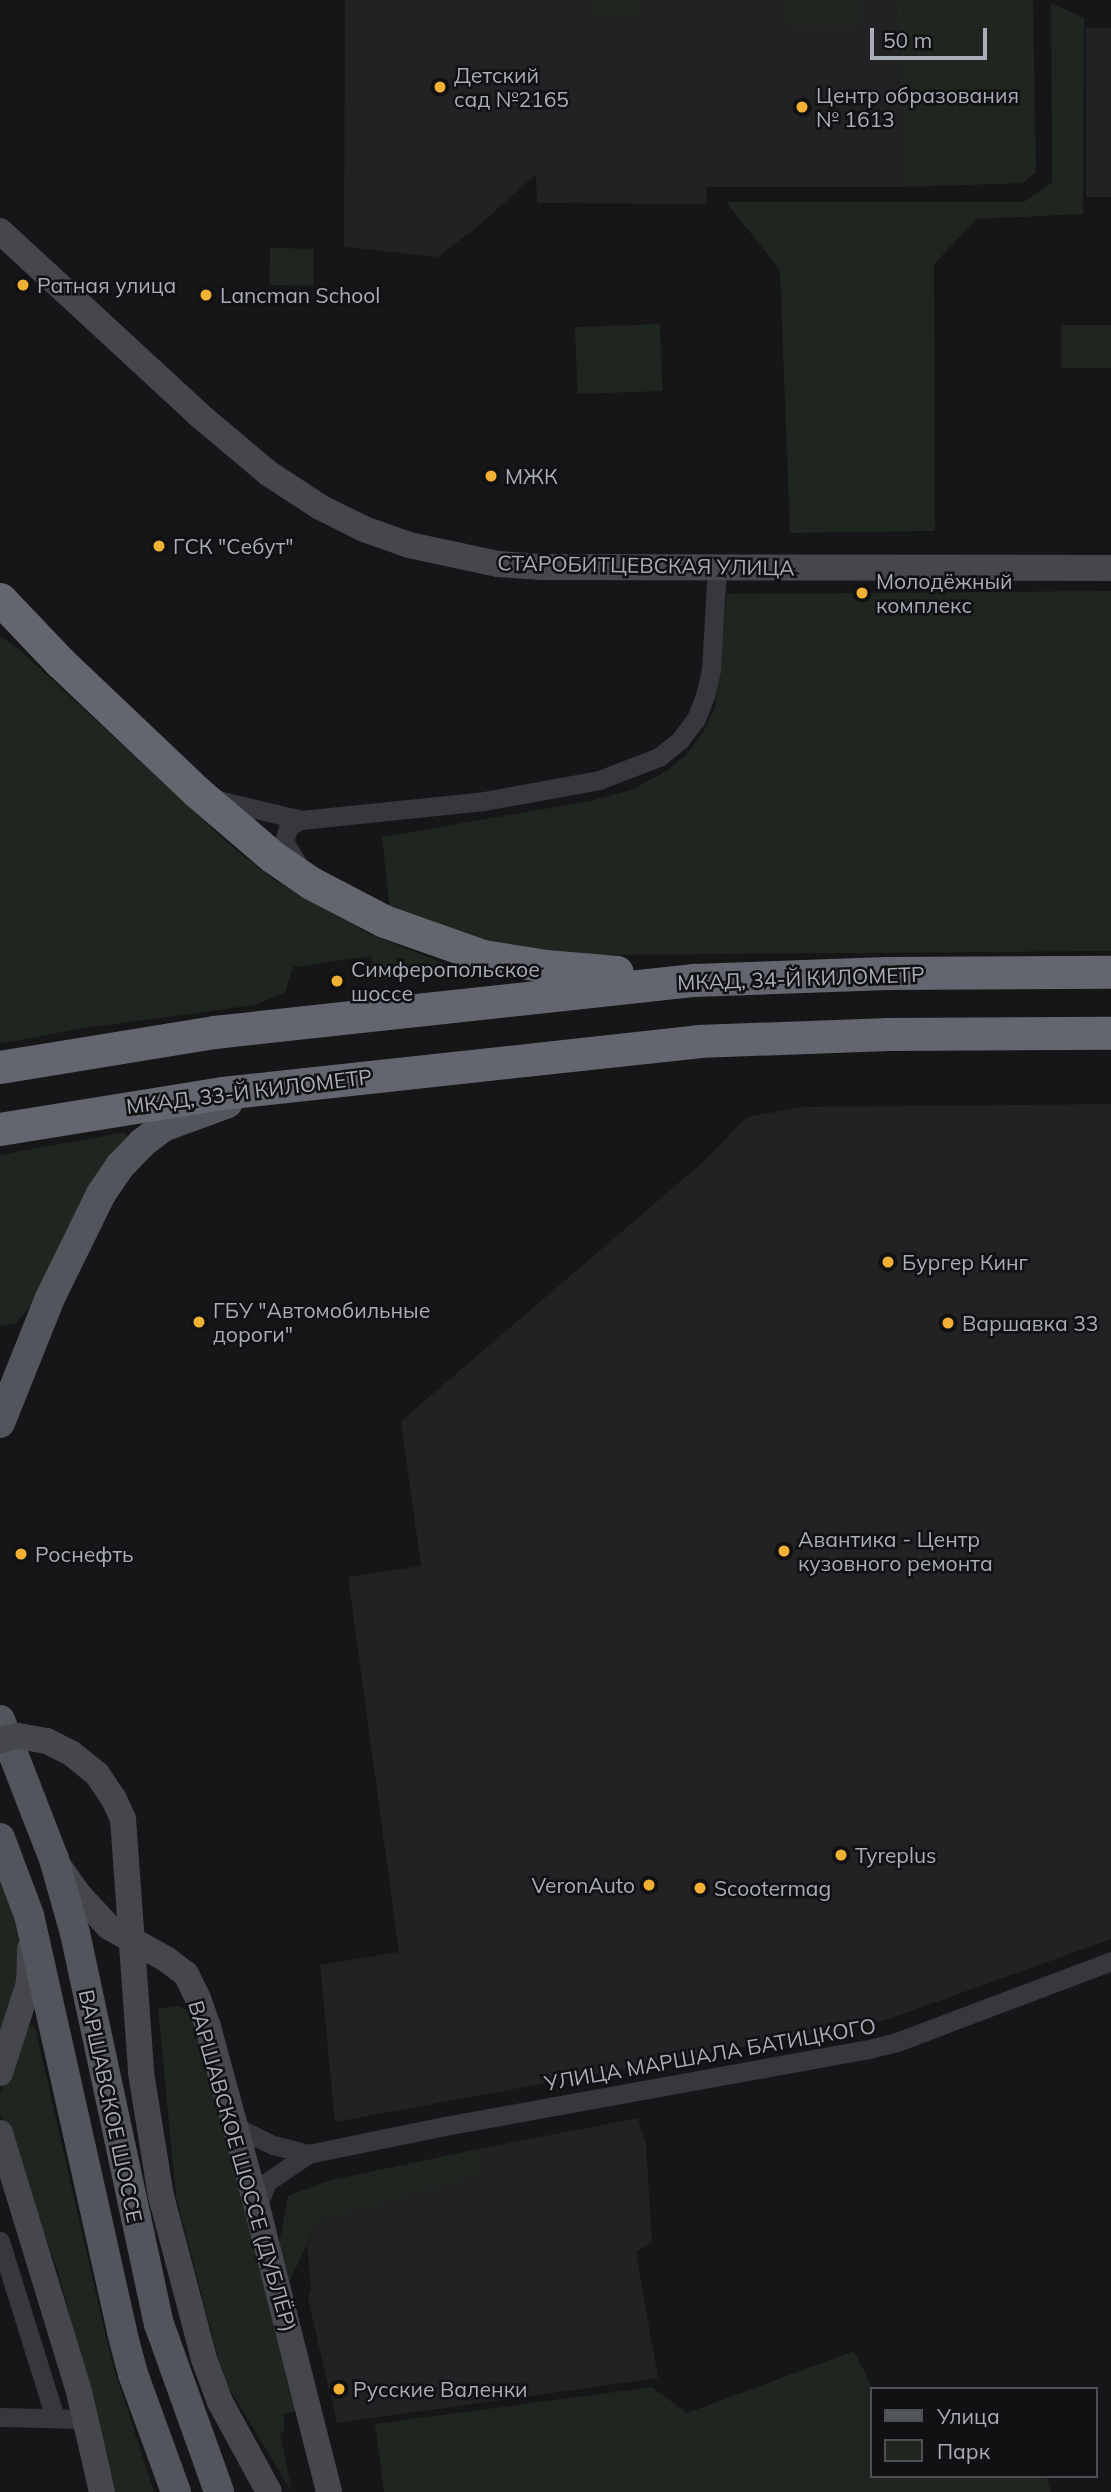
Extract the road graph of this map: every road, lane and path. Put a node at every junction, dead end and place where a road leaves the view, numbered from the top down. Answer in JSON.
{"nodes":[{"id":1,"x":0,"y":231,"type":"edge"},
{"id":2,"x":717,"y":568,"type":"junction"},
{"id":3,"x":1111,"y":568,"type":"edge"},
{"id":4,"x":0,"y":599,"type":"edge"},
{"id":5,"x":0,"y":620,"type":"edge"},
{"id":6,"x":60,"y":662,"type":"junction"},
{"id":7,"x":197,"y":792,"type":"junction"},
{"id":8,"x":302,"y":820,"type":"junction"},
{"id":9,"x":311,"y":883,"type":"junction"},
{"id":10,"x":1111,"y":972,"type":"edge"},
{"id":11,"x":787,"y":975,"type":"junction"},
{"id":12,"x":1111,"y":1033,"type":"edge"},
{"id":13,"x":0,"y":1067,"type":"edge"},
{"id":14,"x":319,"y":1080,"type":"junction"},
{"id":15,"x":0,"y":1129,"type":"edge"},
{"id":16,"x":0,"y":1423,"type":"edge"},
{"id":17,"x":0,"y":1720,"type":"edge"},
{"id":18,"x":0,"y":1740,"type":"edge"},
{"id":19,"x":0,"y":1838,"type":"edge"},
{"id":20,"x":54,"y":1858,"type":"junction"},
{"id":21,"x":29,"y":1915,"type":"junction"},
{"id":22,"x":1111,"y":1961,"type":"edge"},
{"id":23,"x":0,"y":2073,"type":"edge"},
{"id":24,"x":234,"y":2122,"type":"junction"},
{"id":25,"x":0,"y":2133,"type":"edge"},
{"id":26,"x":308,"y":2154,"type":"junction"},
{"id":27,"x":257,"y":2207,"type":"junction"},
{"id":28,"x":0,"y":2241,"type":"edge"},
{"id":29,"x":0,"y":2417,"type":"edge"},
{"id":30,"x":55,"y":2418,"type":"junction"},
{"id":31,"x":85,"y":2418,"type":"junction"},
{"id":32,"x":102,"y":2492,"type":"edge"},
{"id":33,"x":176,"y":2492,"type":"edge"},
{"id":34,"x":219,"y":2492,"type":"edge"},
{"id":35,"x":269,"y":2492,"type":"edge"},
{"id":36,"x":329,"y":2492,"type":"edge"}],
"edges":[{"from":1,"to":2,"type":"main road","name":"СТАРОБИТЦЕВСКАЯ УЛИЦА"},
{"from":2,"to":3,"type":"main road","name":"СТАРОБИТЦЕВСКАЯ УЛИЦА"},
{"from":2,"to":8,"type":"street"},
{"from":4,"to":6,"type":"highway"},
{"from":5,"to":6,"type":"main road"},
{"from":6,"to":7,"type":"highway"},
{"from":7,"to":8,"type":"street"},
{"from":7,"to":9,"type":"highway"},
{"from":8,"to":9,"type":"street"},
{"from":9,"to":11,"type":"highway"},
{"from":10,"to":11,"type":"highway","name":"МКАД, 34-Й КИЛОМЕТР"},
{"from":11,"to":13,"type":"highway","name":"МКАД, 34-Й КИЛОМЕТР"},
{"from":12,"to":14,"type":"highway","name":"МКАД, 33-Й КИЛОМЕТР"},
{"from":14,"to":15,"type":"highway","name":"МКАД, 33-Й КИЛОМЕТР"},
{"from":14,"to":16,"type":"main road"},
{"from":17,"to":20,"type":"main road","name":"ВАРШАВСКОЕ ШОССЕ"},
{"from":18,"to":35,"type":"main road","bridge":true},
{"from":19,"to":21,"type":"main road","name":"ВАРШАВСКОЕ ШОССЕ"},
{"from":20,"to":24,"type":"main road","name":"ВАРШАВСКОЕ ШОССЕ (ДУБЛЁР)"},
{"from":20,"to":34,"type":"main road","name":"ВАРШАВСКОЕ ШОССЕ"},
{"from":21,"to":23,"type":"main road"},
{"from":21,"to":33,"type":"main road","name":"ВАРШАВСКОЕ ШОССЕ"},
{"from":22,"to":26,"type":"street","name":"УЛИЦА МАРШАЛА БАТИЦКОГО"},
{"from":24,"to":26,"type":"street","name":"УЛИЦА МАРШАЛА БАТИЦКОГО"},
{"from":24,"to":27,"type":"main road","name":"ВАРШАВСКОЕ ШОССЕ (ДУБЛЁР)"},
{"from":25,"to":31,"type":"main road"},
{"from":26,"to":27,"type":"street","name":"УЛИЦА МАРШАЛА БАТИЦКОГО"},
{"from":27,"to":36,"type":"main road","name":"ВАРШАВСКОЕ ШОССЕ (ДУБЛЁР)"},
{"from":28,"to":30,"type":"street"},
{"from":29,"to":30,"type":"street"},
{"from":30,"to":31,"type":"street"},
{"from":31,"to":32,"type":"main road"}]}
